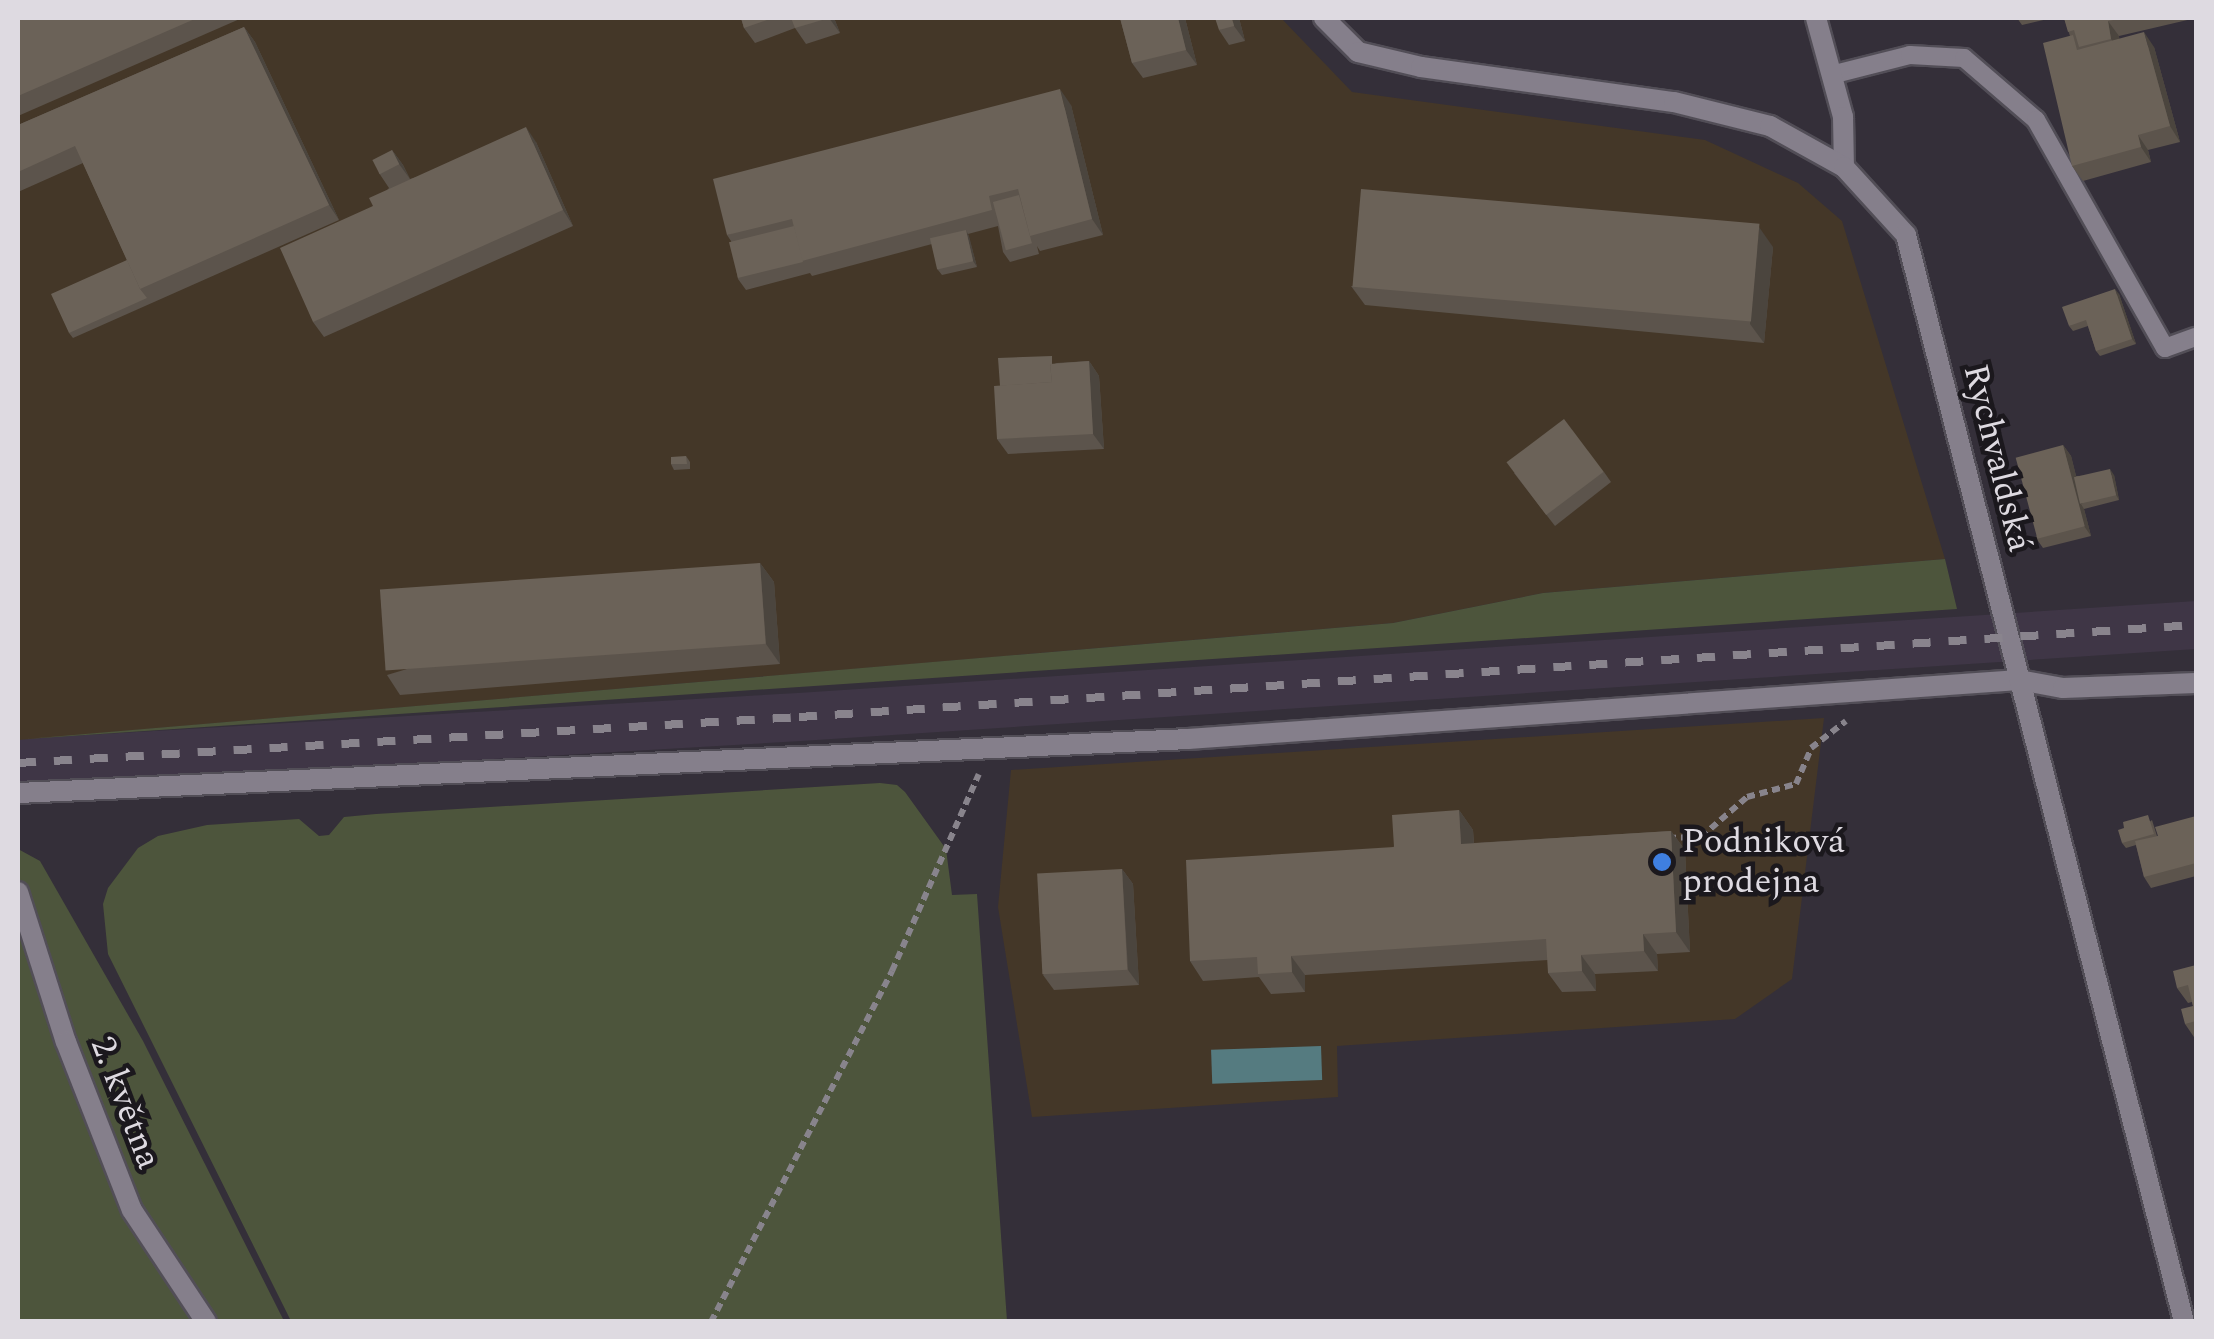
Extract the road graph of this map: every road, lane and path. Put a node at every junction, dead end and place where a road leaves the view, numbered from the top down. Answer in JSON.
{"nodes":[{"id":1,"x":1324,"y":18,"type":"edge"},
{"id":2,"x":1816,"y":18,"type":"edge"},
{"id":3,"x":1831,"y":75,"type":"junction"},
{"id":4,"x":1844,"y":167,"type":"junction"},
{"id":5,"x":2196,"y":337,"type":"edge"},
{"id":6,"x":2019,"y":680,"type":"junction"},
{"id":7,"x":2196,"y":683,"type":"edge"},
{"id":8,"x":1851,"y":718,"type":"dead end"},
{"id":9,"x":989,"y":750,"type":"junction"},
{"id":10,"x":18,"y":793,"type":"edge"},
{"id":11,"x":1650,"y":839,"type":"edge"},
{"id":12,"x":18,"y":892,"type":"edge"},
{"id":13,"x":206,"y":1322,"type":"edge"},
{"id":14,"x":711,"y":1322,"type":"edge"},
{"id":15,"x":2184,"y":1322,"type":"edge"}],
"edges":[{"from":1,"to":4,"type":"street","name":"Rychvaldská"},
{"from":2,"to":3,"type":"street"},
{"from":3,"to":4,"type":"street"},
{"from":3,"to":5,"type":"lane"},
{"from":4,"to":6,"type":"street","name":"Rychvaldská"},
{"from":6,"to":7,"type":"street"},
{"from":6,"to":9,"type":"street"},
{"from":6,"to":15,"type":"street","name":"Rychvaldská"},
{"from":8,"to":11,"type":"path"},
{"from":9,"to":10,"type":"street"},
{"from":9,"to":14,"type":"path"},
{"from":12,"to":13,"type":"street","name":"2. května"}]}
